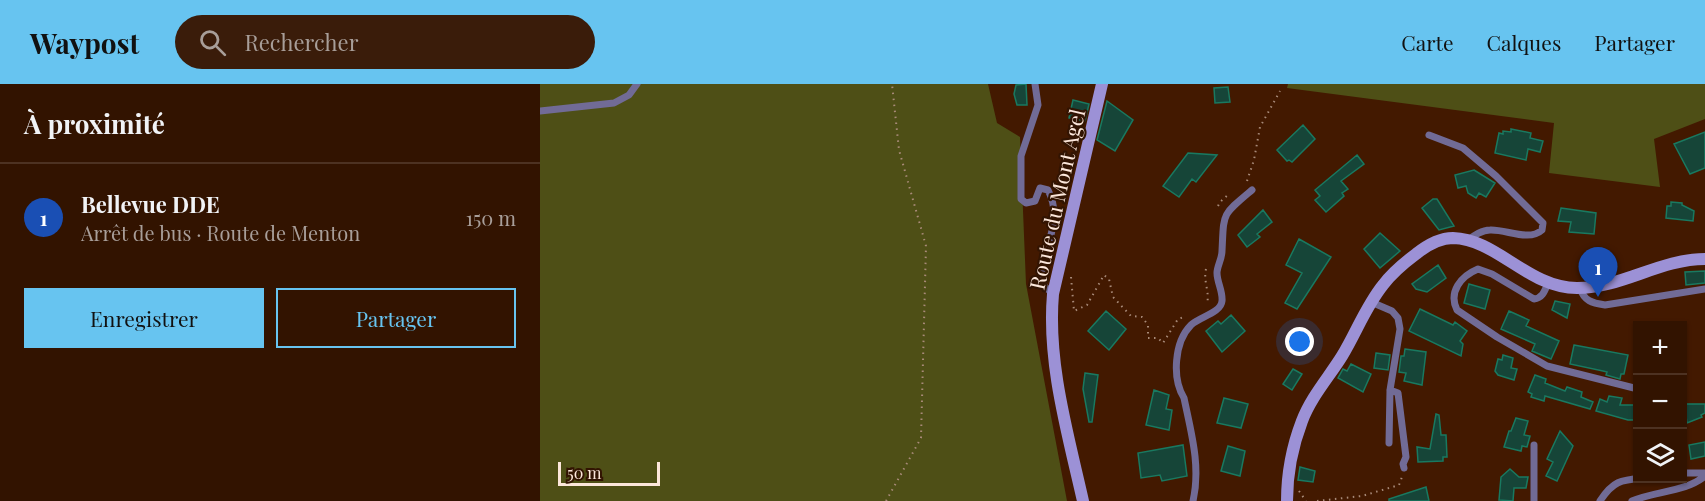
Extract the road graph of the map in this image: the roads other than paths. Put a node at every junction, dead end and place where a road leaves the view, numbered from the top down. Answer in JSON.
{"nodes":[{"id":1,"x":637,"y":84,"type":"edge"},
{"id":2,"x":1035,"y":84,"type":"edge"},
{"id":3,"x":1102,"y":84,"type":"edge"},
{"id":4,"x":540,"y":111,"type":"edge"},
{"id":5,"x":1429,"y":135,"type":"dead end"},
{"id":6,"x":1252,"y":190,"type":"dead end"},
{"id":7,"x":1468,"y":240,"type":"junction"},
{"id":8,"x":1705,"y":259,"type":"edge"},
{"id":9,"x":1548,"y":283,"type":"junction"},
{"id":10,"x":1580,"y":288,"type":"junction"},
{"id":11,"x":1705,"y":290,"type":"edge"},
{"id":12,"x":1053,"y":294,"type":"junction"},
{"id":13,"x":1371,"y":302,"type":"junction"},
{"id":14,"x":1633,"y":388,"type":"edge"},
{"id":15,"x":1390,"y":390,"type":"junction"},
{"id":16,"x":1389,"y":443,"type":"dead end"},
{"id":17,"x":1534,"y":445,"type":"dead end"},
{"id":18,"x":1404,"y":468,"type":"road end"},
{"id":19,"x":1687,"y":473,"type":"edge"},
{"id":20,"x":1705,"y":475,"type":"edge"},
{"id":21,"x":1633,"y":479,"type":"edge"},
{"id":22,"x":1083,"y":501,"type":"edge"},
{"id":23,"x":1193,"y":501,"type":"edge"},
{"id":24,"x":1287,"y":501,"type":"edge"},
{"id":25,"x":1534,"y":501,"type":"edge"},
{"id":26,"x":1600,"y":501,"type":"edge"},
{"id":27,"x":1632,"y":501,"type":"edge"}],
"edges":[{"from":1,"to":4,"type":"lane"},
{"from":2,"to":12,"type":"lane"},
{"from":3,"to":12,"type":"main road","name":"Route du Mont Agel"},
{"from":5,"to":7,"type":"lane"},
{"from":6,"to":23,"type":"lane"},
{"from":7,"to":9,"type":"main road"},
{"from":7,"to":13,"type":"main road"},
{"from":8,"to":10,"type":"main road"},
{"from":9,"to":10,"type":"main road"},
{"from":9,"to":14,"type":"lane"},
{"from":10,"to":11,"type":"lane"},
{"from":12,"to":22,"type":"main road","name":"Route du Mont Agel"},
{"from":13,"to":15,"type":"lane"},
{"from":13,"to":24,"type":"main road"},
{"from":15,"to":16,"type":"lane"},
{"from":15,"to":18,"type":"lane"},
{"from":17,"to":25,"type":"lane"},
{"from":19,"to":20,"type":"lane"},
{"from":20,"to":27,"type":"lane"},
{"from":21,"to":26,"type":"lane"}]}
